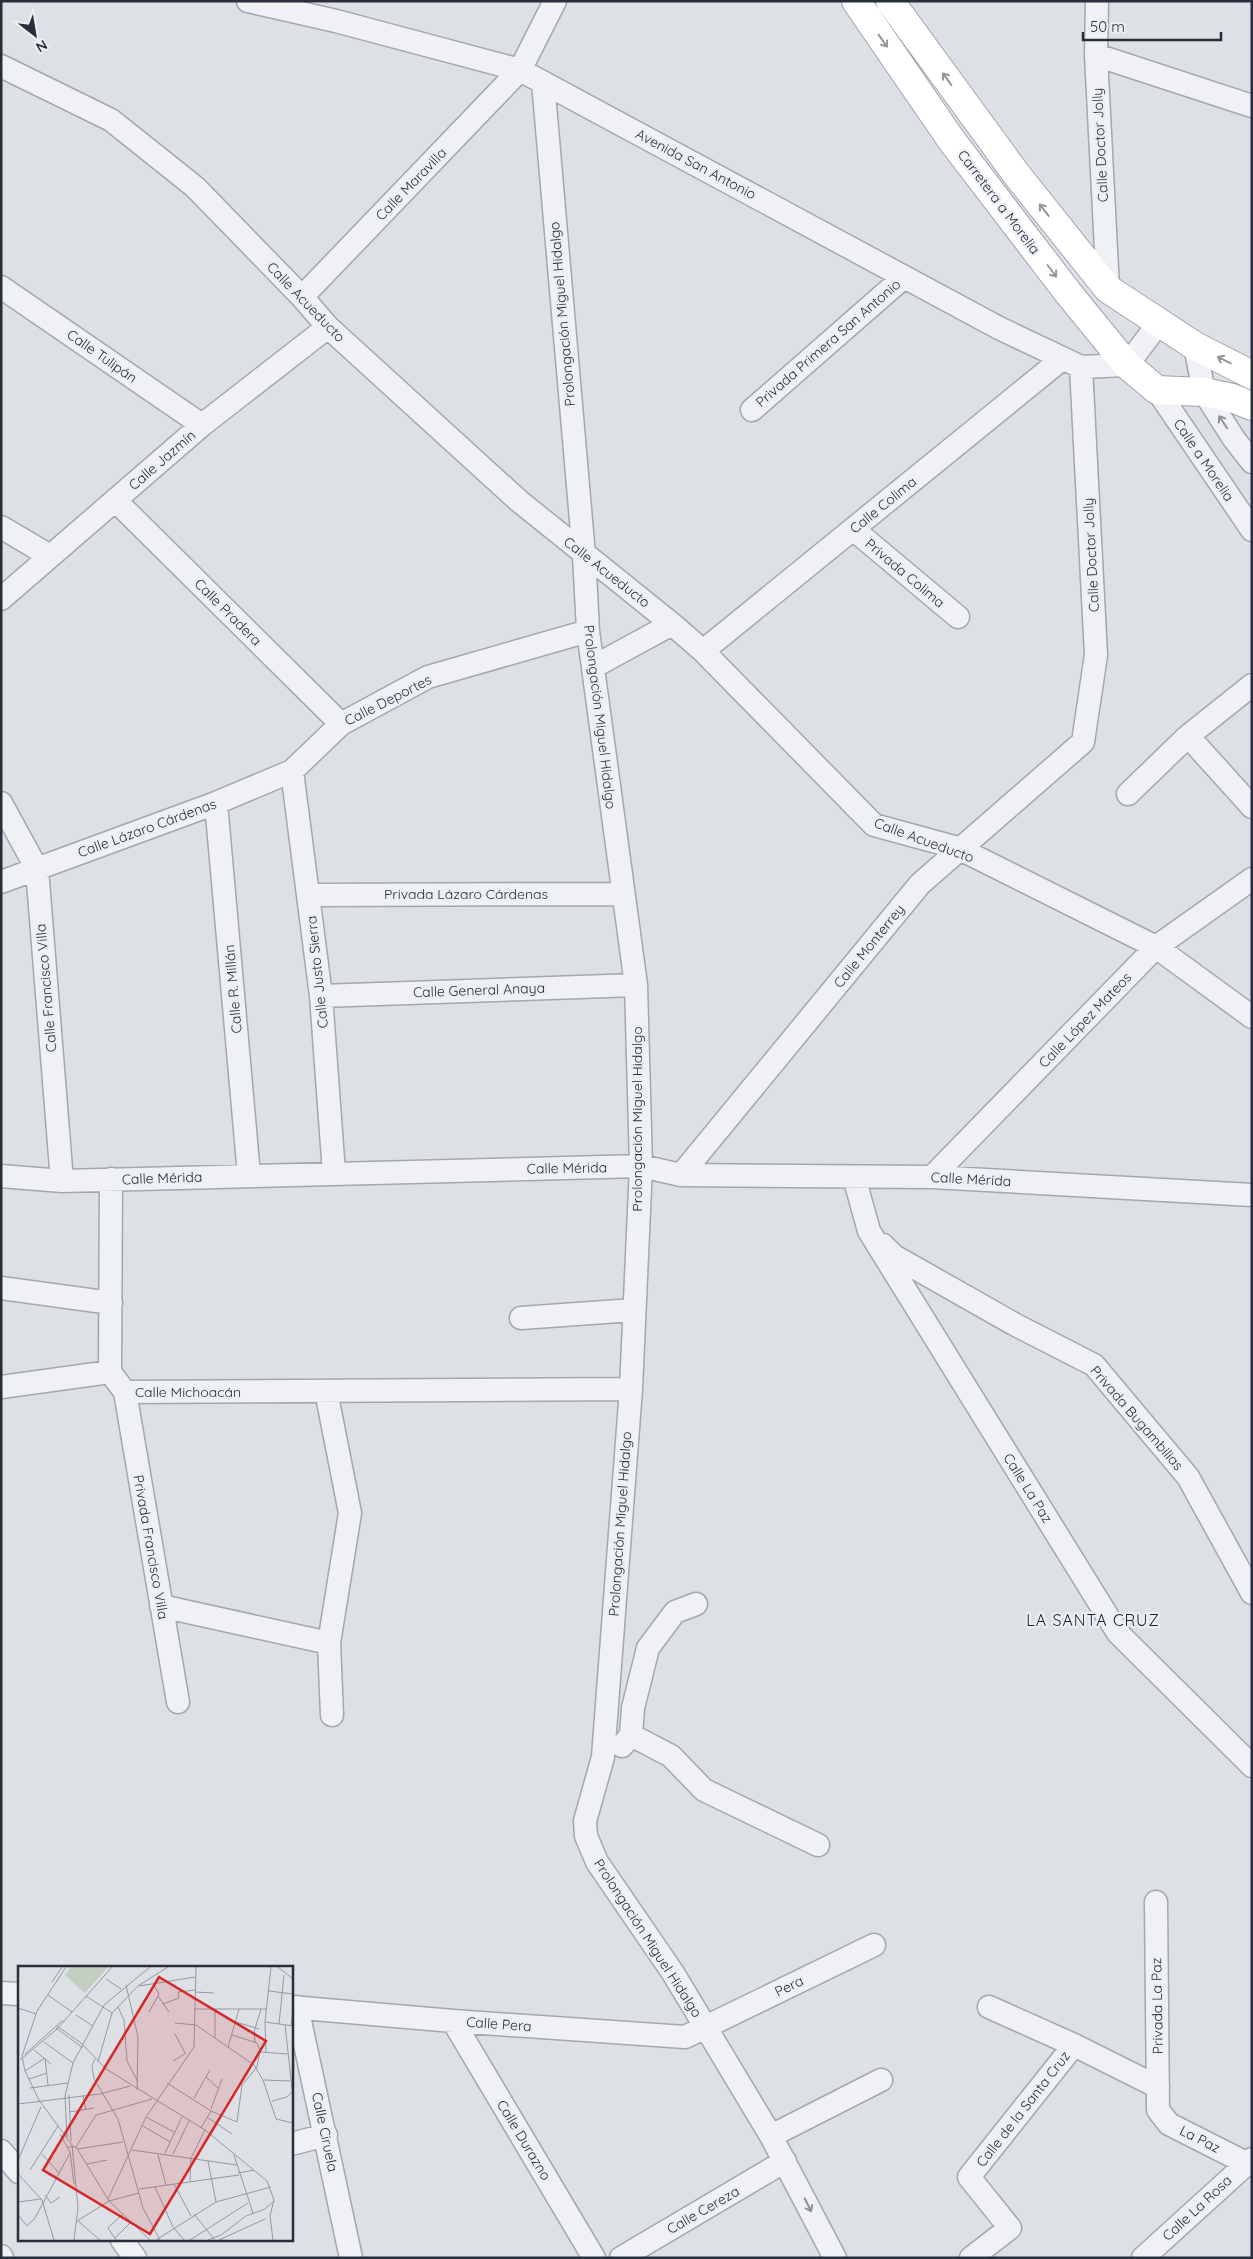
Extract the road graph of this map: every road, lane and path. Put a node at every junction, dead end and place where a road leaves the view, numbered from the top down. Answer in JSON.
{"nodes":[{"id":1,"x":248,"y":1,"type":"edge"},
{"id":2,"x":555,"y":1,"type":"edge"},
{"id":3,"x":856,"y":1,"type":"edge"},
{"id":4,"x":890,"y":1,"type":"edge"},
{"id":5,"x":1097,"y":1,"type":"edge"},
{"id":6,"x":339,"y":11,"type":"edge"},
{"id":7,"x":1096,"y":55,"type":"junction"},
{"id":8,"x":1,"y":66,"type":"edge"},
{"id":9,"x":520,"y":70,"type":"junction"},
{"id":10,"x":542,"y":82,"type":"junction"},
{"id":11,"x":1252,"y":106,"type":"edge"},
{"id":12,"x":904,"y":277,"type":"junction"},
{"id":13,"x":1,"y":287,"type":"edge"},
{"id":14,"x":1108,"y":289,"type":"junction"},
{"id":15,"x":302,"y":297,"type":"junction"},
{"id":16,"x":1159,"y":322,"type":"junction"},
{"id":17,"x":328,"y":327,"type":"junction"},
{"id":18,"x":1195,"y":346,"type":"junction"},
{"id":19,"x":1072,"y":362,"type":"junction"},
{"id":20,"x":1127,"y":365,"type":"junction"},
{"id":21,"x":1252,"y":375,"type":"edge"},
{"id":22,"x":1157,"y":390,"type":"junction"},
{"id":23,"x":1204,"y":392,"type":"junction"},
{"id":24,"x":1252,"y":406,"type":"edge"},
{"id":25,"x":752,"y":410,"type":"dead end"},
{"id":26,"x":202,"y":425,"type":"junction"},
{"id":27,"x":1252,"y":462,"type":"edge"},
{"id":28,"x":115,"y":500,"type":"junction"},
{"id":29,"x":1,"y":527,"type":"edge"},
{"id":30,"x":853,"y":529,"type":"junction"},
{"id":31,"x":1252,"y":530,"type":"edge"},
{"id":32,"x":584,"y":555,"type":"junction"},
{"id":33,"x":50,"y":556,"type":"junction"},
{"id":34,"x":1,"y":599,"type":"edge"},
{"id":35,"x":958,"y":617,"type":"dead end"},
{"id":36,"x":672,"y":624,"type":"junction"},
{"id":37,"x":588,"y":631,"type":"junction"},
{"id":38,"x":703,"y":651,"type":"junction"},
{"id":39,"x":593,"y":666,"type":"junction"},
{"id":40,"x":1252,"y":685,"type":"edge"},
{"id":41,"x":341,"y":724,"type":"junction"},
{"id":42,"x":1188,"y":736,"type":"junction"},
{"id":43,"x":1083,"y":742,"type":"joint"},
{"id":44,"x":292,"y":771,"type":"junction"},
{"id":45,"x":1128,"y":794,"type":"dead end"},
{"id":46,"x":1,"y":803,"type":"edge"},
{"id":47,"x":216,"y":803,"type":"junction"},
{"id":48,"x":1252,"y":807,"type":"edge"},
{"id":49,"x":958,"y":848,"type":"junction"},
{"id":50,"x":37,"y":869,"type":"junction"},
{"id":51,"x":1252,"y":879,"type":"edge"},
{"id":52,"x":1,"y":882,"type":"edge"},
{"id":53,"x":622,"y":894,"type":"junction"},
{"id":54,"x":309,"y":895,"type":"junction"},
{"id":55,"x":1156,"y":947,"type":"junction"},
{"id":56,"x":636,"y":985,"type":"junction"},
{"id":57,"x":321,"y":996,"type":"junction"},
{"id":58,"x":1252,"y":1017,"type":"edge"},
{"id":59,"x":640,"y":1166,"type":"junction"},
{"id":60,"x":334,"y":1173,"type":"junction"},
{"id":61,"x":249,"y":1175,"type":"junction"},
{"id":62,"x":681,"y":1175,"type":"junction"},
{"id":63,"x":1,"y":1176,"type":"edge"},
{"id":64,"x":854,"y":1177,"type":"junction"},
{"id":65,"x":932,"y":1177,"type":"junction"},
{"id":66,"x":111,"y":1179,"type":"junction"},
{"id":67,"x":62,"y":1181,"type":"junction"},
{"id":68,"x":1252,"y":1195,"type":"edge"},
{"id":69,"x":869,"y":1231,"type":"junction"},
{"id":70,"x":1,"y":1288,"type":"edge"},
{"id":71,"x":111,"y":1303,"type":"junction"},
{"id":72,"x":633,"y":1310,"type":"junction"},
{"id":73,"x":521,"y":1318,"type":"dead end"},
{"id":74,"x":110,"y":1372,"type":"junction"},
{"id":75,"x":1,"y":1387,"type":"edge"},
{"id":76,"x":631,"y":1389,"type":"junction"},
{"id":77,"x":326,"y":1391,"type":"junction"},
{"id":78,"x":125,"y":1392,"type":"junction"},
{"id":79,"x":1252,"y":1593,"type":"edge"},
{"id":80,"x":696,"y":1604,"type":"dead end"},
{"id":81,"x":162,"y":1606,"type":"junction"},
{"id":82,"x":329,"y":1643,"type":"junction"},
{"id":83,"x":178,"y":1702,"type":"dead end"},
{"id":84,"x":332,"y":1715,"type":"dead end"},
{"id":85,"x":631,"y":1735,"type":"junction"},
{"id":86,"x":603,"y":1757,"type":"junction"},
{"id":87,"x":1252,"y":1766,"type":"edge"},
{"id":88,"x":818,"y":1845,"type":"dead end"},
{"id":89,"x":1156,"y":1902,"type":"dead end"},
{"id":90,"x":874,"y":1945,"type":"dead end"},
{"id":91,"x":1,"y":1993,"type":"edge"},
{"id":92,"x":18,"y":1994,"type":"edge"},
{"id":93,"x":294,"y":2007,"type":"edge"},
{"id":94,"x":989,"y":2007,"type":"dead end"},
{"id":95,"x":453,"y":2021,"type":"junction"},
{"id":96,"x":705,"y":2027,"type":"junction"},
{"id":97,"x":1074,"y":2045,"type":"junction"},
{"id":98,"x":881,"y":2080,"type":"dead end"},
{"id":99,"x":1158,"y":2087,"type":"junction"},
{"id":100,"x":1158,"y":2110,"type":"joint"},
{"id":101,"x":326,"y":2135,"type":"junction"},
{"id":102,"x":771,"y":2136,"type":"junction"},
{"id":103,"x":292,"y":2144,"type":"edge"},
{"id":104,"x":1,"y":2151,"type":"edge"},
{"id":105,"x":785,"y":2161,"type":"junction"},
{"id":106,"x":1249,"y":2161,"type":"edge"},
{"id":107,"x":18,"y":2171,"type":"edge"},
{"id":108,"x":123,"y":2242,"type":"edge"},
{"id":109,"x":135,"y":2258,"type":"edge"},
{"id":110,"x":351,"y":2258,"type":"edge"},
{"id":111,"x":594,"y":2258,"type":"edge"},
{"id":112,"x":621,"y":2258,"type":"edge"},
{"id":113,"x":835,"y":2258,"type":"edge"},
{"id":114,"x":971,"y":2258,"type":"edge"},
{"id":115,"x":1143,"y":2258,"type":"edge"}],
"edges":[{"from":1,"to":6,"type":"street","name":"Avenida San Antonio"},
{"from":2,"to":9,"type":"street","name":"Calle Maravilla"},
{"from":3,"to":20,"type":"main road","name":"Carretera a Morelia","one_way":true},
{"from":14,"to":4,"type":"main road","one_way":true},
{"from":5,"to":7,"type":"street","name":"Calle Doctor Jolly"},
{"from":6,"to":9,"type":"street","name":"Avenida San Antonio"},
{"from":7,"to":11,"type":"street"},
{"from":7,"to":14,"type":"street","name":"Calle Doctor Jolly"},
{"from":8,"to":15,"type":"street","name":"Calle Acueducto"},
{"from":9,"to":10,"type":"street","name":"Avenida San Antonio"},
{"from":9,"to":15,"type":"street","name":"Calle Maravilla"},
{"from":10,"to":12,"type":"street","name":"Avenida San Antonio"},
{"from":10,"to":32,"type":"street","name":"Prolongación Miguel Hidalgo"},
{"from":12,"to":19,"type":"street","name":"Avenida San Antonio"},
{"from":12,"to":25,"type":"street","name":"Privada Primera San Antonio"},
{"from":13,"to":26,"type":"street","name":"Calle Tulipán"},
{"from":14,"to":16,"type":"main road"},
{"from":15,"to":17,"type":"street","name":"Calle Acueducto"},
{"from":16,"to":18,"type":"main road"},
{"from":16,"to":20,"type":"street"},
{"from":17,"to":26,"type":"street","name":"Calle Jazmín"},
{"from":17,"to":32,"type":"street","name":"Calle Acueducto"},
{"from":21,"to":18,"type":"main road","one_way":true},
{"from":18,"to":23,"type":"street"},
{"from":19,"to":20,"type":"street","name":"Avenida San Antonio"},
{"from":19,"to":30,"type":"street","name":"Calle Colima"},
{"from":19,"to":43,"type":"street","name":"Calle Doctor Jolly"},
{"from":20,"to":22,"type":"main road","name":"Carretera a Morelia"},
{"from":22,"to":23,"type":"main road"},
{"from":22,"to":31,"type":"street","name":"Calle a Morelia"},
{"from":23,"to":24,"type":"main road"},
{"from":27,"to":23,"type":"street","one_way":true},
{"from":26,"to":28,"type":"street","name":"Calle Jazmín"},
{"from":28,"to":33,"type":"street","name":"Calle Jazmín"},
{"from":28,"to":41,"type":"street","name":"Calle Pradera"},
{"from":29,"to":33,"type":"street"},
{"from":30,"to":35,"type":"street","name":"Privada Colima"},
{"from":30,"to":38,"type":"street","name":"Calle Colima"},
{"from":32,"to":36,"type":"street","name":"Calle Acueducto"},
{"from":32,"to":37,"type":"street","name":"Prolongación Miguel Hidalgo"},
{"from":33,"to":34,"type":"street","name":"Calle Jazmín"},
{"from":36,"to":38,"type":"street","name":"Calle Acueducto"},
{"from":36,"to":39,"type":"street"},
{"from":37,"to":39,"type":"street","name":"Prolongación Miguel Hidalgo"},
{"from":37,"to":41,"type":"street","name":"Calle Deportes"},
{"from":38,"to":49,"type":"street","name":"Calle Acueducto"},
{"from":39,"to":53,"type":"street","name":"Prolongación Miguel Hidalgo"},
{"from":40,"to":42,"type":"street"},
{"from":41,"to":44,"type":"street","name":"Calle Deportes"},
{"from":42,"to":45,"type":"street"},
{"from":42,"to":48,"type":"street"},
{"from":43,"to":49,"type":"street","name":"Calle Monterrey"},
{"from":44,"to":47,"type":"street","name":"Calle Lázaro Cárdenas"},
{"from":44,"to":54,"type":"street","name":"Calle Justo Sierra"},
{"from":46,"to":50,"type":"street","name":"Calle Francisco Villa"},
{"from":47,"to":50,"type":"street","name":"Calle Lázaro Cárdenas"},
{"from":47,"to":61,"type":"street","name":"Calle R. Millán"},
{"from":49,"to":55,"type":"street","name":"Calle Acueducto"},
{"from":49,"to":62,"type":"street","name":"Calle Monterrey"},
{"from":50,"to":52,"type":"street","name":"Calle Lázaro Cárdenas"},
{"from":50,"to":67,"type":"street","name":"Calle Francisco Villa"},
{"from":51,"to":55,"type":"street","name":"Calle López Mateos"},
{"from":53,"to":54,"type":"street","name":"Privada Lázaro Cárdenas"},
{"from":53,"to":56,"type":"street","name":"Prolongación Miguel Hidalgo"},
{"from":54,"to":57,"type":"street","name":"Calle Justo Sierra"},
{"from":55,"to":58,"type":"street","name":"Calle Acueducto"},
{"from":55,"to":65,"type":"street","name":"Calle López Mateos"},
{"from":56,"to":57,"type":"street","name":"Calle General Anaya"},
{"from":56,"to":59,"type":"street","name":"Prolongación Miguel Hidalgo"},
{"from":57,"to":60,"type":"street","name":"Calle Justo Sierra"},
{"from":59,"to":60,"type":"street","name":"Calle Mérida"},
{"from":59,"to":62,"type":"street","name":"Calle Mérida"},
{"from":59,"to":72,"type":"street","name":"Prolongación Miguel Hidalgo"},
{"from":60,"to":61,"type":"street","name":"Calle Mérida"},
{"from":61,"to":66,"type":"street","name":"Calle Mérida"},
{"from":62,"to":64,"type":"street","name":"Calle Mérida"},
{"from":63,"to":67,"type":"street","name":"Calle Mérida"},
{"from":64,"to":65,"type":"street","name":"Calle Mérida"},
{"from":64,"to":69,"type":"street","name":"Calle La Paz"},
{"from":65,"to":68,"type":"street","name":"Calle Mérida"},
{"from":66,"to":67,"type":"street","name":"Calle Mérida"},
{"from":66,"to":71,"type":"street"},
{"from":69,"to":79,"type":"street","name":"Privada Bugambilias"},
{"from":69,"to":87,"type":"street","name":"Calle La Paz"},
{"from":70,"to":71,"type":"street"},
{"from":71,"to":74,"type":"street"},
{"from":72,"to":73,"type":"street"},
{"from":72,"to":76,"type":"street","name":"Prolongación Miguel Hidalgo"},
{"from":74,"to":75,"type":"street"},
{"from":74,"to":78,"type":"street","name":"Calle Michoacán"},
{"from":76,"to":77,"type":"street","name":"Calle Michoacán"},
{"from":76,"to":86,"type":"street","name":"Prolongación Miguel Hidalgo"},
{"from":77,"to":78,"type":"street","name":"Calle Michoacán"},
{"from":77,"to":82,"type":"street"},
{"from":78,"to":81,"type":"street","name":"Privada Francisco Villa"},
{"from":80,"to":85,"type":"street"},
{"from":81,"to":82,"type":"street"},
{"from":81,"to":83,"type":"street","name":"Privada Francisco Villa"},
{"from":82,"to":84,"type":"street"},
{"from":85,"to":86,"type":"street"},
{"from":85,"to":88,"type":"street"},
{"from":86,"to":96,"type":"street","name":"Prolongación Miguel Hidalgo"},
{"from":89,"to":99,"type":"street","name":"Privada La Paz"},
{"from":90,"to":96,"type":"street","name":"Pera"},
{"from":91,"to":92,"type":"street"},
{"from":93,"to":95,"type":"street","name":"Calle Pera"},
{"from":93,"to":101,"type":"street","name":"Calle Ciruela"},
{"from":94,"to":97,"type":"street"},
{"from":95,"to":96,"type":"street","name":"Calle Pera"},
{"from":95,"to":111,"type":"street","name":"Calle Durazno"},
{"from":96,"to":102,"type":"street","name":"Prolongación Miguel Hidalgo"},
{"from":97,"to":99,"type":"street"},
{"from":97,"to":114,"type":"street","name":"Calle de la Santa Cruz"},
{"from":98,"to":102,"type":"street"},
{"from":99,"to":100,"type":"street","name":"Privada La Paz"},
{"from":100,"to":106,"type":"street","name":"La Paz"},
{"from":101,"to":103,"type":"street"},
{"from":101,"to":110,"type":"street","name":"Calle Ciruela"},
{"from":102,"to":105,"type":"street","name":"Prolongación Miguel Hidalgo"},
{"from":104,"to":107,"type":"street"},
{"from":105,"to":112,"type":"street","name":"Calle Cereza"},
{"from":105,"to":113,"type":"street","name":"Prolongación Miguel Hidalgo","one_way":true},
{"from":106,"to":115,"type":"street","name":"Calle La Rosa"},
{"from":108,"to":109,"type":"street"}]}
